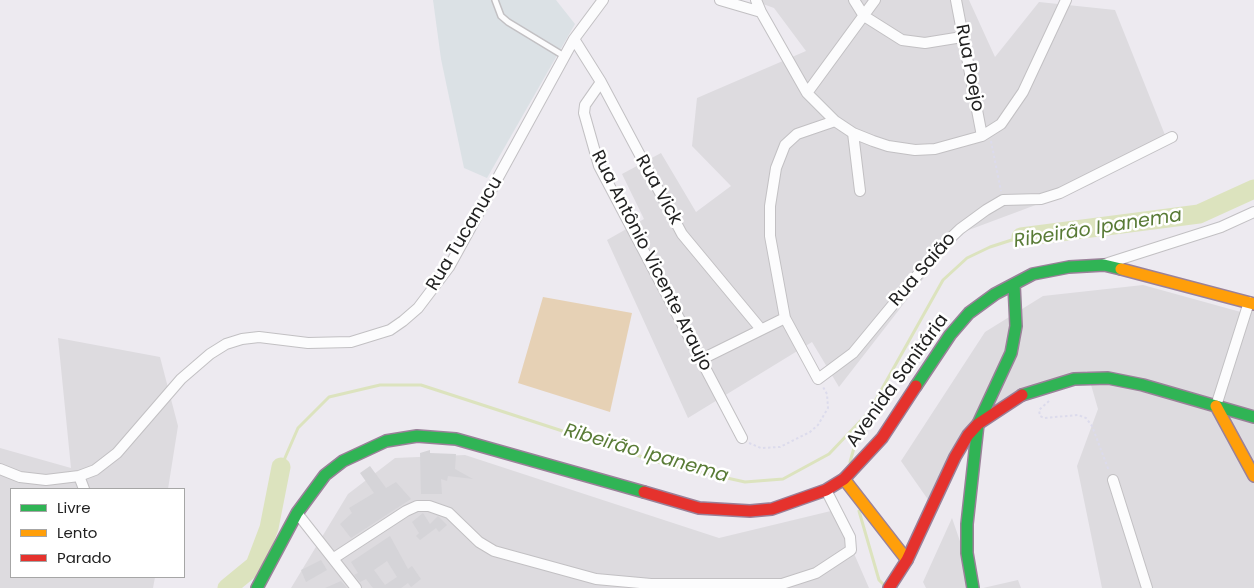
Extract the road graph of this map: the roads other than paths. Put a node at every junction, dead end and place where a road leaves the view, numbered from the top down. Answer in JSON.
{"nodes":[{"id":1,"x":495,"y":0,"type":"edge"},
{"id":2,"x":603,"y":0,"type":"edge"},
{"id":3,"x":720,"y":0,"type":"edge"},
{"id":4,"x":756,"y":0,"type":"edge"},
{"id":5,"x":854,"y":0,"type":"edge"},
{"id":6,"x":875,"y":0,"type":"edge"},
{"id":7,"x":956,"y":0,"type":"edge"},
{"id":8,"x":1066,"y":0,"type":"edge"},
{"id":9,"x":761,"y":12,"type":"junction"},
{"id":10,"x":864,"y":16,"type":"junction"},
{"id":11,"x":962,"y":37,"type":"junction"},
{"id":12,"x":574,"y":39,"type":"junction"},
{"id":13,"x":564,"y":57,"type":"junction"},
{"id":14,"x":601,"y":82,"type":"junction"},
{"id":15,"x":807,"y":93,"type":"junction"},
{"id":16,"x":835,"y":121,"type":"junction"},
{"id":17,"x":853,"y":133,"type":"junction"},
{"id":18,"x":986,"y":134,"type":"junction"},
{"id":19,"x":1172,"y":137,"type":"dead end"},
{"id":20,"x":860,"y":191,"type":"dead end"},
{"id":21,"x":1254,"y":212,"type":"edge"},
{"id":22,"x":1104,"y":265,"type":"junction"},
{"id":23,"x":1014,"y":284,"type":"junction"},
{"id":24,"x":1251,"y":303,"type":"edge"},
{"id":25,"x":784,"y":318,"type":"junction"},
{"id":26,"x":760,"y":328,"type":"junction"},
{"id":27,"x":700,"y":360,"type":"junction"},
{"id":28,"x":1216,"y":406,"type":"junction"},
{"id":29,"x":1254,"y":417,"type":"edge"},
{"id":30,"x":978,"y":424,"type":"junction"},
{"id":31,"x":742,"y":438,"type":"road end"},
{"id":32,"x":0,"y":469,"type":"edge"},
{"id":33,"x":79,"y":476,"type":"junction"},
{"id":34,"x":1254,"y":476,"type":"edge"},
{"id":35,"x":844,"y":479,"type":"junction"},
{"id":36,"x":1112,"y":480,"type":"road end"},
{"id":37,"x":84,"y":488,"type":"edge"},
{"id":38,"x":826,"y":490,"type":"junction"},
{"id":39,"x":297,"y":513,"type":"junction"},
{"id":40,"x":334,"y":558,"type":"junction"},
{"id":41,"x":907,"y":560,"type":"junction"},
{"id":42,"x":891,"y":586,"type":"edge"},
{"id":43,"x":257,"y":588,"type":"edge"},
{"id":44,"x":356,"y":588,"type":"edge"},
{"id":45,"x":973,"y":588,"type":"edge"},
{"id":46,"x":1147,"y":588,"type":"edge"}],
"edges":[{"from":1,"to":13,"type":"lane"},
{"from":2,"to":12,"type":"street","name":"Rua Tucanucu"},
{"from":3,"to":9,"type":"street"},
{"from":4,"to":9,"type":"street"},
{"from":5,"to":10,"type":"street"},
{"from":6,"to":10,"type":"street"},
{"from":7,"to":11,"type":"street","name":"Rua Poejo"},
{"from":8,"to":18,"type":"street"},
{"from":9,"to":15,"type":"street"},
{"from":10,"to":11,"type":"street"},
{"from":10,"to":15,"type":"street"},
{"from":11,"to":18,"type":"street","name":"Rua Poejo"},
{"from":12,"to":13,"type":"street","name":"Rua Tucanucu"},
{"from":12,"to":14,"type":"street","name":"Rua Vick"},
{"from":13,"to":33,"type":"street","name":"Rua Tucanucu"},
{"from":14,"to":26,"type":"street","name":"Rua Vick"},
{"from":14,"to":27,"type":"street","name":"Rua Antônio Vicente Araujo"},
{"from":15,"to":16,"type":"street"},
{"from":16,"to":17,"type":"street"},
{"from":16,"to":25,"type":"street"},
{"from":17,"to":18,"type":"street"},
{"from":17,"to":20,"type":"street"},
{"from":19,"to":25,"type":"street","name":"Rua Saião"},
{"from":21,"to":22,"type":"street"},
{"from":22,"to":23,"type":"street","name":"Avenida Sanitária"},
{"from":22,"to":24,"type":"street","name":"Avenida Sanitária"},
{"from":23,"to":30,"type":"street"},
{"from":23,"to":35,"type":"street","name":"Avenida Sanitária"},
{"from":24,"to":28,"type":"street"},
{"from":25,"to":26,"type":"street"},
{"from":26,"to":27,"type":"street"},
{"from":27,"to":31,"type":"street","name":"Rua Antônio Vicente Araujo"},
{"from":28,"to":29,"type":"street"},
{"from":28,"to":30,"type":"street"},
{"from":28,"to":34,"type":"street"},
{"from":30,"to":41,"type":"street"},
{"from":30,"to":45,"type":"street"},
{"from":32,"to":33,"type":"street","name":"Rua Tucanucu"},
{"from":33,"to":37,"type":"street"},
{"from":35,"to":38,"type":"street","name":"Avenida Sanitária"},
{"from":35,"to":41,"type":"street"},
{"from":36,"to":46,"type":"street"},
{"from":38,"to":39,"type":"street","name":"Avenida Sanitária"},
{"from":38,"to":40,"type":"street"},
{"from":39,"to":40,"type":"street"},
{"from":39,"to":43,"type":"street","name":"Avenida Sanitária"},
{"from":40,"to":44,"type":"street"},
{"from":41,"to":42,"type":"street"}]}
